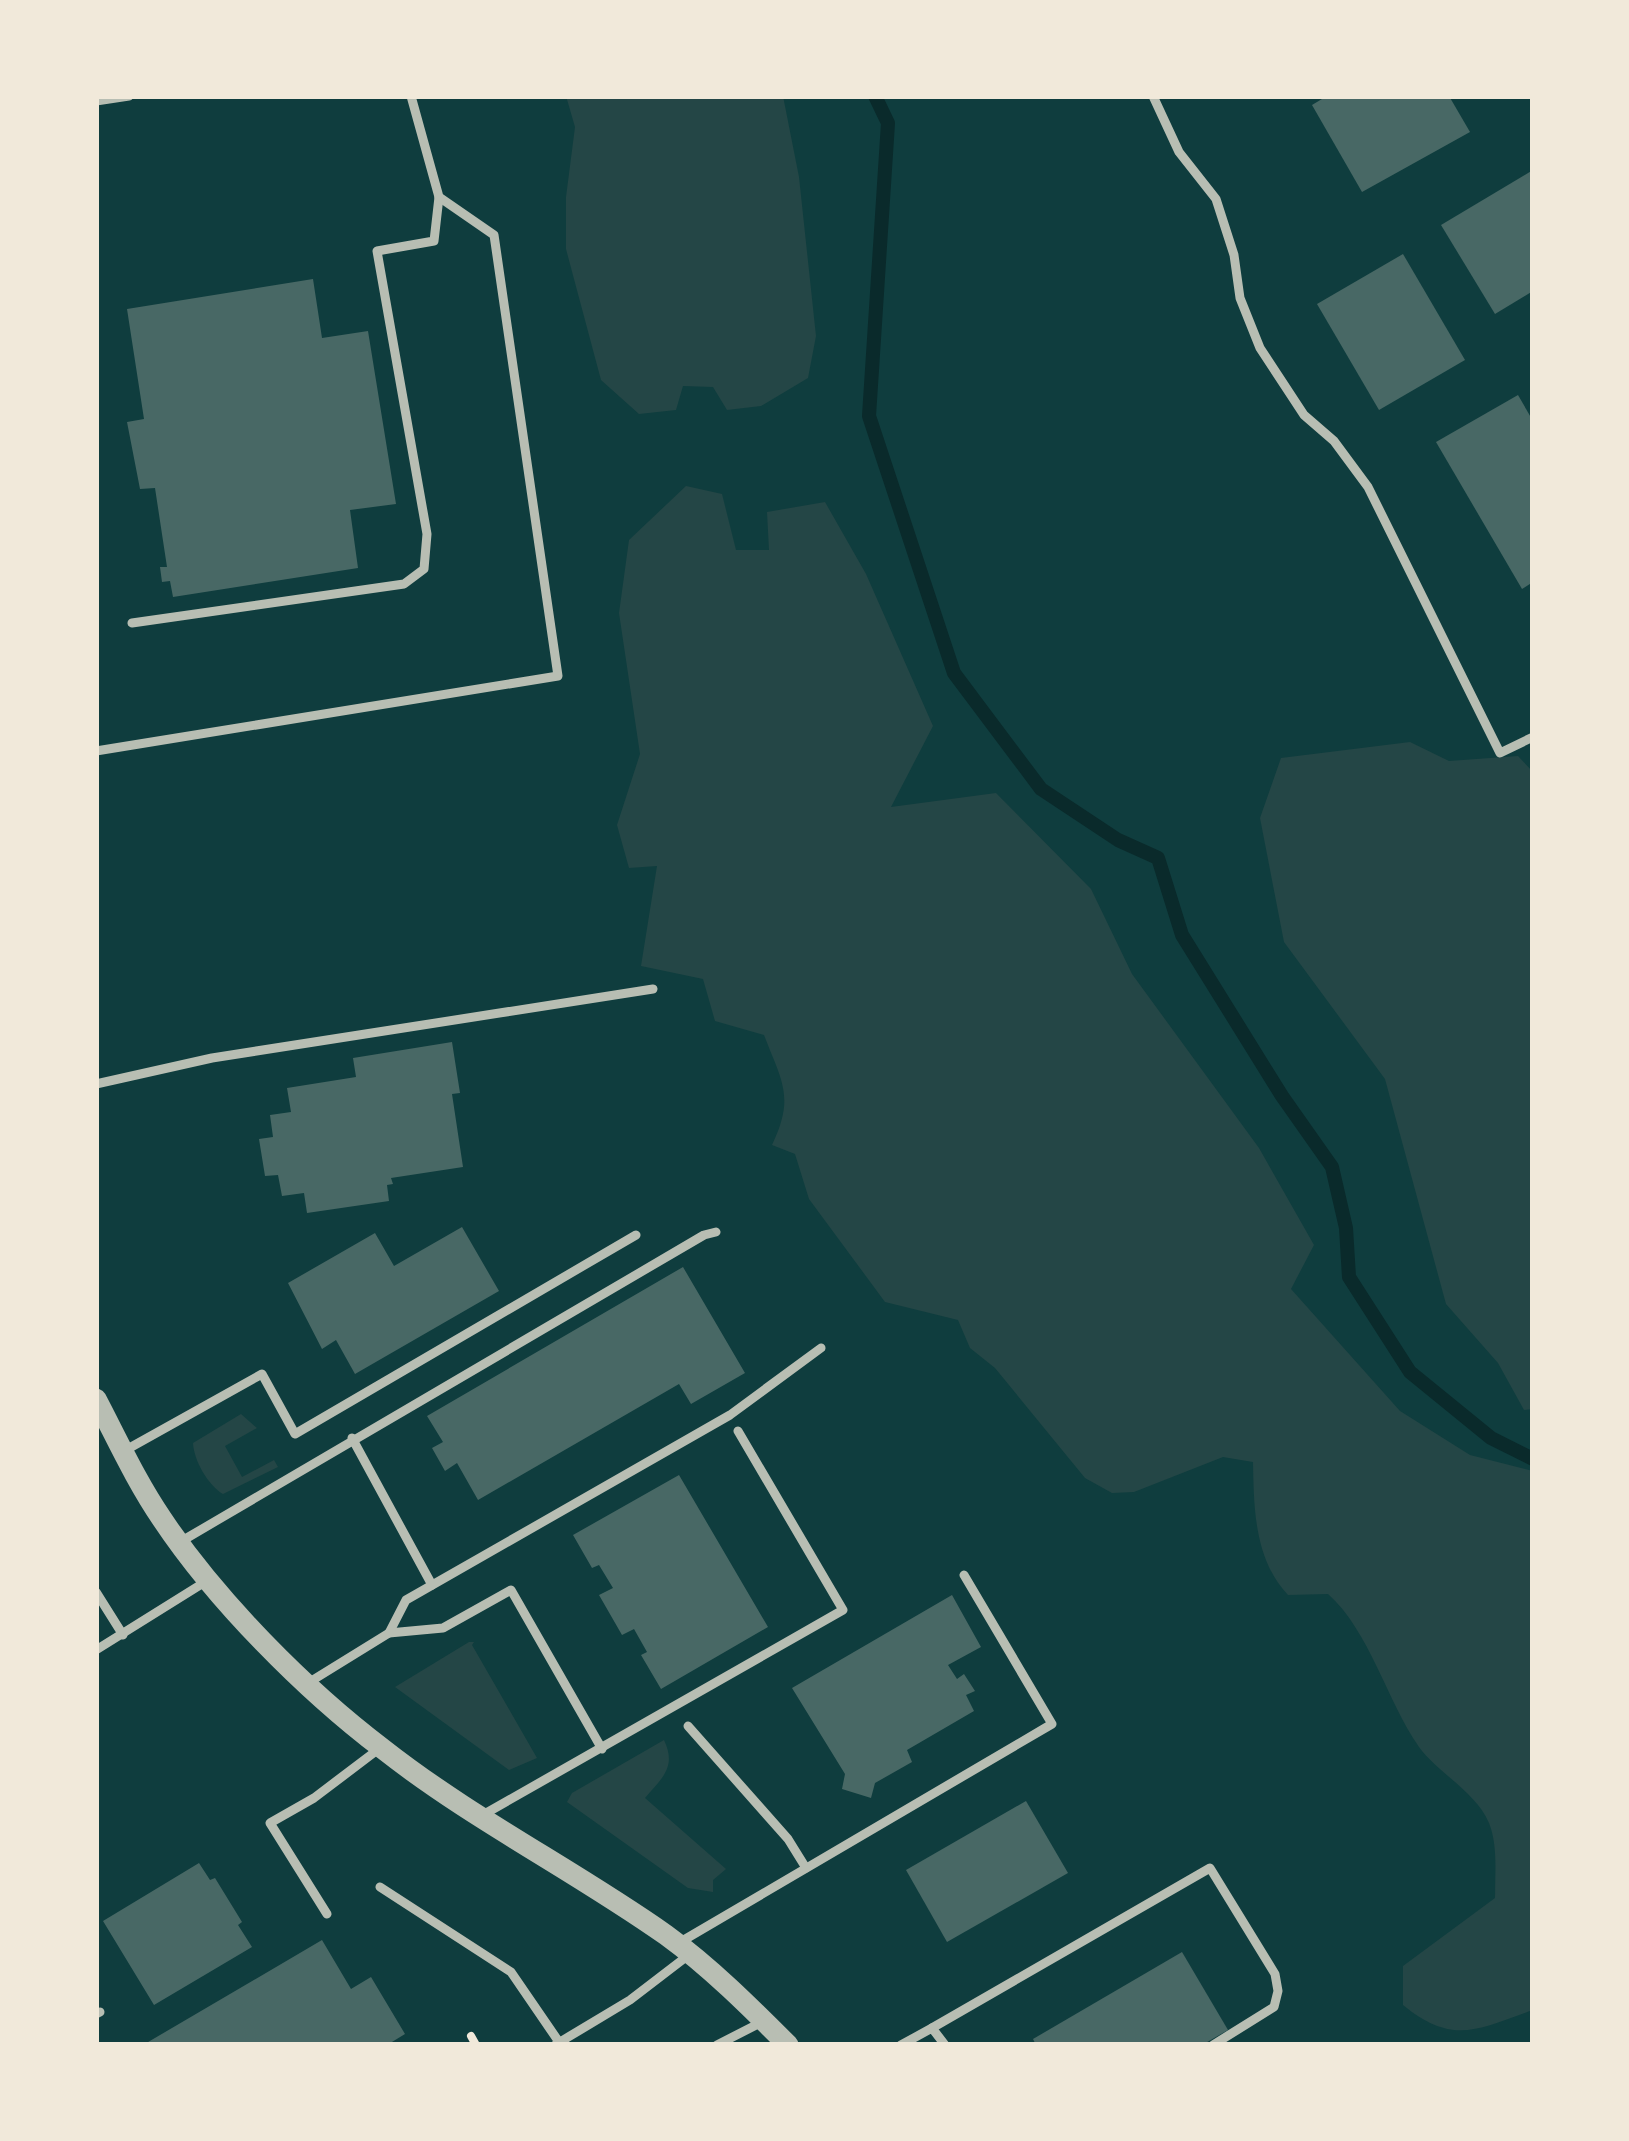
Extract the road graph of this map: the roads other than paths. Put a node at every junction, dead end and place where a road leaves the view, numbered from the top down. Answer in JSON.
{"nodes":[{"id":1,"x":129,"y":96,"type":"edge"},
{"id":2,"x":411,"y":96,"type":"edge"},
{"id":3,"x":1153,"y":96,"type":"edge"},
{"id":4,"x":96,"y":101,"type":"edge"},
{"id":5,"x":439,"y":196,"type":"junction"},
{"id":6,"x":132,"y":623,"type":"dead end"},
{"id":7,"x":1533,"y":737,"type":"edge"},
{"id":8,"x":96,"y":751,"type":"edge"},
{"id":9,"x":653,"y":988,"type":"dead end"},
{"id":10,"x":96,"y":1084,"type":"edge"},
{"id":11,"x":716,"y":1232,"type":"dead end"},
{"id":12,"x":636,"y":1234,"type":"dead end"},
{"id":13,"x":821,"y":1348,"type":"dead end"},
{"id":14,"x":96,"y":1399,"type":"edge"},
{"id":15,"x":738,"y":1431,"type":"dead end"},
{"id":16,"x":352,"y":1438,"type":"junction"},
{"id":17,"x":124,"y":1450,"type":"junction"},
{"id":18,"x":179,"y":1542,"type":"junction"},
{"id":19,"x":964,"y":1575,"type":"dead end"},
{"id":20,"x":210,"y":1579,"type":"junction"},
{"id":21,"x":432,"y":1585,"type":"junction"},
{"id":22,"x":96,"y":1592,"type":"edge"},
{"id":23,"x":389,"y":1633,"type":"junction"},
{"id":24,"x":123,"y":1634,"type":"junction"},
{"id":25,"x":96,"y":1650,"type":"edge"},
{"id":26,"x":307,"y":1684,"type":"junction"},
{"id":27,"x":688,"y":1726,"type":"dead end"},
{"id":28,"x":380,"y":1748,"type":"junction"},
{"id":29,"x":602,"y":1749,"type":"junction"},
{"id":30,"x":481,"y":1816,"type":"junction"},
{"id":31,"x":806,"y":1868,"type":"junction"},
{"id":32,"x":380,"y":1887,"type":"dead end"},
{"id":33,"x":327,"y":1914,"type":"dead end"},
{"id":34,"x":683,"y":1949,"type":"junction"},
{"id":35,"x":764,"y":2021,"type":"junction"},
{"id":36,"x":932,"y":2028,"type":"junction"},
{"id":37,"x":556,"y":2044,"type":"edge"},
{"id":38,"x":717,"y":2045,"type":"edge"},
{"id":39,"x":788,"y":2045,"type":"edge"},
{"id":40,"x":901,"y":2045,"type":"edge"},
{"id":41,"x":945,"y":2045,"type":"edge"},
{"id":42,"x":1213,"y":2045,"type":"edge"}],
"edges":[{"from":1,"to":4,"type":"lane"},
{"from":2,"to":5,"type":"lane"},
{"from":3,"to":7,"type":"lane"},
{"from":5,"to":6,"type":"lane"},
{"from":5,"to":8,"type":"lane"},
{"from":9,"to":10,"type":"lane"},
{"from":11,"to":16,"type":"lane"},
{"from":12,"to":17,"type":"lane"},
{"from":13,"to":21,"type":"lane"},
{"from":14,"to":17,"type":"street"},
{"from":15,"to":29,"type":"lane"},
{"from":16,"to":18,"type":"lane"},
{"from":16,"to":21,"type":"lane"},
{"from":17,"to":18,"type":"street"},
{"from":18,"to":20,"type":"street"},
{"from":19,"to":31,"type":"lane"},
{"from":20,"to":24,"type":"lane"},
{"from":20,"to":26,"type":"street"},
{"from":21,"to":23,"type":"lane"},
{"from":22,"to":24,"type":"lane"},
{"from":23,"to":26,"type":"lane"},
{"from":23,"to":29,"type":"lane"},
{"from":24,"to":25,"type":"lane"},
{"from":26,"to":28,"type":"street"},
{"from":27,"to":31,"type":"lane"},
{"from":28,"to":30,"type":"street"},
{"from":28,"to":33,"type":"lane"},
{"from":29,"to":30,"type":"lane"},
{"from":30,"to":34,"type":"street"},
{"from":31,"to":34,"type":"lane"},
{"from":32,"to":37,"type":"lane"},
{"from":34,"to":35,"type":"street"},
{"from":34,"to":37,"type":"lane"},
{"from":35,"to":38,"type":"lane"},
{"from":35,"to":39,"type":"street"},
{"from":36,"to":40,"type":"lane"},
{"from":36,"to":41,"type":"lane"},
{"from":36,"to":42,"type":"lane"}]}
